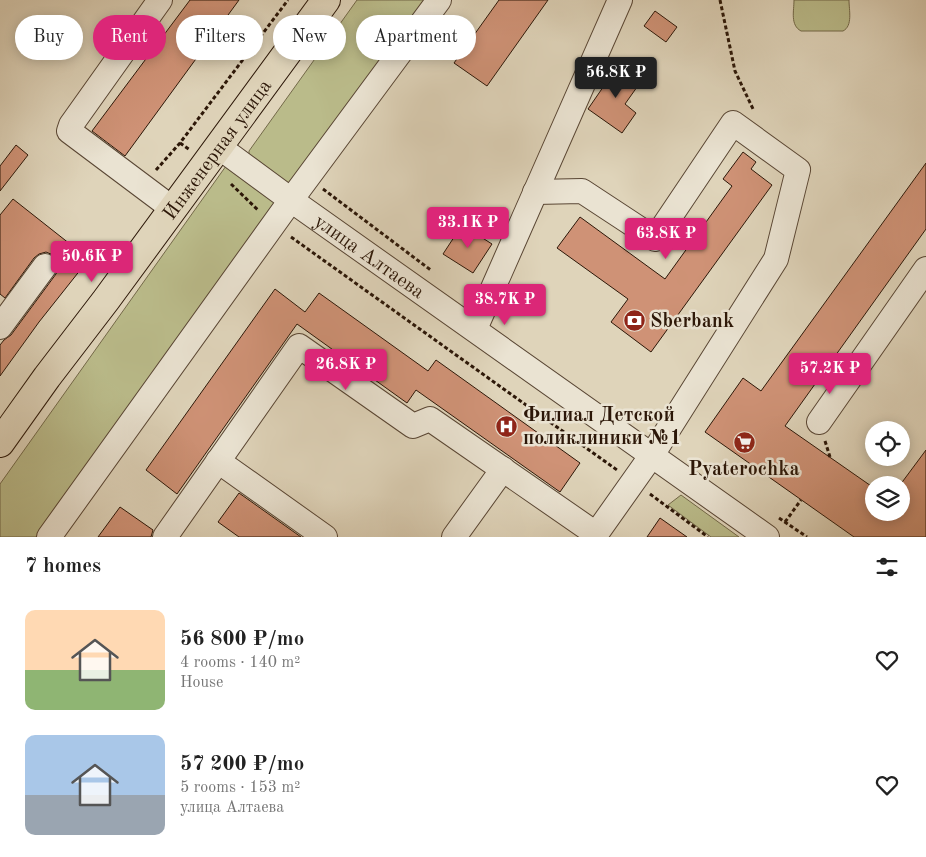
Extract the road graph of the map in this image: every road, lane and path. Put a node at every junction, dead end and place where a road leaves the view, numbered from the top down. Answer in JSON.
{"nodes":[{"id":1,"x":160,"y":0,"type":"edge"},
{"id":2,"x":288,"y":0,"type":"edge"},
{"id":3,"x":326,"y":0,"type":"edge"},
{"id":4,"x":439,"y":0,"type":"edge"},
{"id":5,"x":620,"y":0,"type":"edge"},
{"id":6,"x":720,"y":0,"type":"edge"},
{"id":7,"x":755,"y":112,"type":"dead end"},
{"id":8,"x":213,"y":155,"type":"junction"},
{"id":9,"x":142,"y":185,"type":"junction"},
{"id":10,"x":535,"y":192,"type":"junction"},
{"id":11,"x":291,"y":200,"type":"junction"},
{"id":12,"x":173,"y":209,"type":"junction"},
{"id":13,"x":274,"y":224,"type":"junction"},
{"id":14,"x":45,"y":266,"type":"dead end"},
{"id":15,"x":926,"y":269,"type":"edge"},
{"id":16,"x":0,"y":327,"type":"edge"},
{"id":17,"x":475,"y":329,"type":"junction"},
{"id":18,"x":819,"y":422,"type":"dead end"},
{"id":19,"x":0,"y":443,"type":"edge"},
{"id":20,"x":652,"y":455,"type":"junction"},
{"id":21,"x":218,"y":461,"type":"junction"},
{"id":22,"x":502,"y":469,"type":"junction"},
{"id":23,"x":633,"y":482,"type":"junction"},
{"id":24,"x":801,"y":500,"type":"dead end"},
{"id":25,"x":785,"y":522,"type":"dead end"},
{"id":26,"x":595,"y":536,"type":"edge"},
{"id":27,"x":48,"y":537,"type":"edge"},
{"id":28,"x":165,"y":537,"type":"edge"},
{"id":29,"x":325,"y":537,"type":"edge"},
{"id":30,"x":454,"y":537,"type":"edge"},
{"id":31,"x":708,"y":537,"type":"edge"},
{"id":32,"x":767,"y":537,"type":"edge"}],
"edges":[{"from":1,"to":9,"type":"street"},
{"from":2,"to":9,"type":"path"},
{"from":3,"to":8,"type":"main road","name":"Инженерная улица"},
{"from":4,"to":11,"type":"street"},
{"from":5,"to":10,"type":"street"},
{"from":6,"to":7,"type":"path"},
{"from":8,"to":11,"type":"street","name":"улица Алтаева"},
{"from":8,"to":12,"type":"main road","name":"Инженерная улица"},
{"from":8,"to":13,"type":"path"},
{"from":9,"to":12,"type":"street"},
{"from":10,"to":17,"type":"street"},
{"from":10,"to":20,"type":"street"},
{"from":11,"to":13,"type":"street"},
{"from":11,"to":17,"type":"street","name":"улица Алтаева"},
{"from":12,"to":19,"type":"main road","name":"Инженерная улица"},
{"from":13,"to":23,"type":"path"},
{"from":13,"to":27,"type":"street"},
{"from":14,"to":16,"type":"street"},
{"from":15,"to":18,"type":"street"},
{"from":17,"to":20,"type":"street","name":"улица Алтаева"},
{"from":20,"to":23,"type":"street"},
{"from":20,"to":32,"type":"street","name":"улица Алтаева"},
{"from":21,"to":22,"type":"street"},
{"from":21,"to":28,"type":"street"},
{"from":21,"to":29,"type":"street"},
{"from":22,"to":26,"type":"street"},
{"from":22,"to":30,"type":"street"},
{"from":23,"to":26,"type":"street"},
{"from":23,"to":31,"type":"path"},
{"from":24,"to":25,"type":"path"}]}
